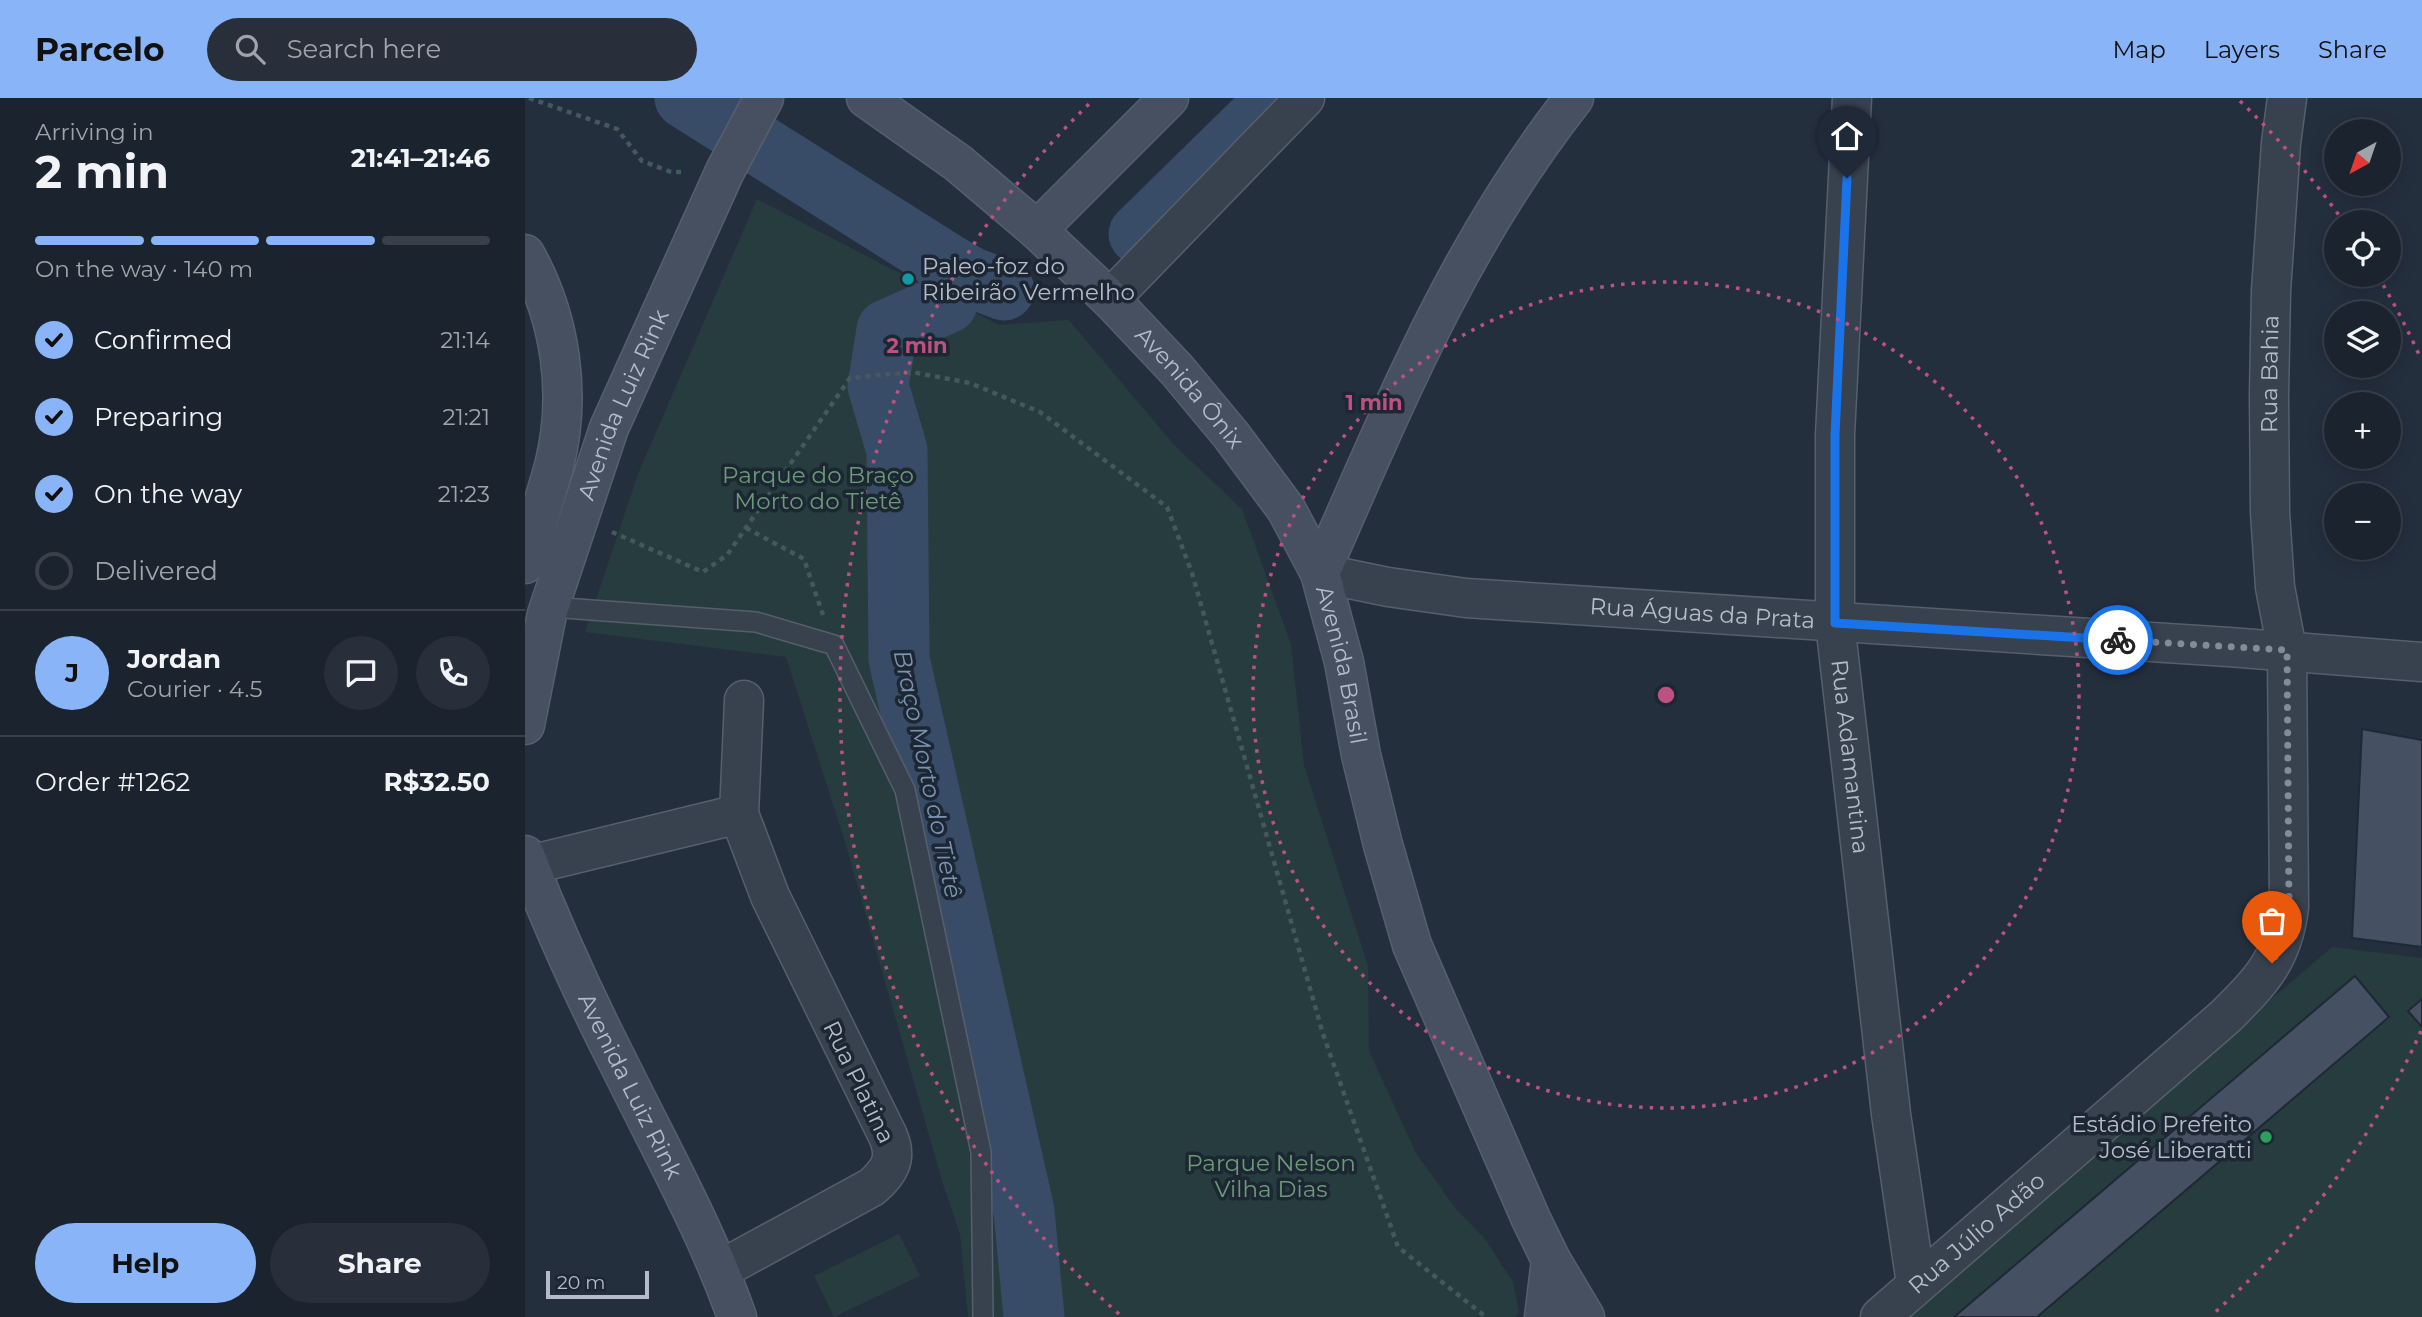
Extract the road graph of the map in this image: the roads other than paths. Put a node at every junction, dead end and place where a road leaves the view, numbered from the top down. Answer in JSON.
{"nodes":[{"id":1,"x":866,"y":98,"type":"edge"},
{"id":2,"x":1170,"y":98,"type":"edge"},
{"id":3,"x":1305,"y":98,"type":"edge"},
{"id":4,"x":1574,"y":98,"type":"edge"},
{"id":5,"x":1852,"y":98,"type":"edge"},
{"id":6,"x":2287,"y":98,"type":"edge"},
{"id":7,"x":759,"y":104,"type":"edge"},
{"id":8,"x":1037,"y":230,"type":"junction"},
{"id":9,"x":528,"y":263,"type":"edge"},
{"id":10,"x":1110,"y":299,"type":"junction"},
{"id":11,"x":525,"y":564,"type":"edge"},
{"id":12,"x":1320,"y":573,"type":"junction"},
{"id":13,"x":549,"y":607,"type":"junction"},
{"id":14,"x":1835,"y":623,"type":"junction"},
{"id":15,"x":2287,"y":650,"type":"junction"},
{"id":16,"x":2422,"y":662,"type":"edge"},
{"id":17,"x":744,"y":700,"type":"dead end"},
{"id":18,"x":525,"y":725,"type":"edge"},
{"id":19,"x":739,"y":814,"type":"junction"},
{"id":20,"x":527,"y":860,"type":"edge"},
{"id":21,"x":1551,"y":1260,"type":"junction"},
{"id":22,"x":720,"y":1270,"type":"junction"},
{"id":23,"x":1916,"y":1284,"type":"junction"},
{"id":24,"x":737,"y":1317,"type":"edge"},
{"id":25,"x":760,"y":1317,"type":"edge"},
{"id":26,"x":983,"y":1317,"type":"edge"},
{"id":27,"x":1543,"y":1317,"type":"edge"},
{"id":28,"x":1585,"y":1317,"type":"edge"},
{"id":29,"x":1880,"y":1317,"type":"edge"}],
"edges":[{"from":1,"to":8,"type":"main road","name":"Avenida Ônix"},
{"from":2,"to":8,"type":"main road"},
{"from":3,"to":10,"type":"street"},
{"from":4,"to":12,"type":"main road","name":"Avenida Brasil"},
{"from":5,"to":14,"type":"street","name":"Rua Adamantina"},
{"from":6,"to":15,"type":"street","name":"Rua Bahia"},
{"from":7,"to":13,"type":"main road","name":"Avenida Luiz Rink"},
{"from":8,"to":10,"type":"main road","name":"Avenida Ônix"},
{"from":9,"to":11,"type":"main road"},
{"from":10,"to":12,"type":"main road","name":"Avenida Ônix"},
{"from":12,"to":14,"type":"street","name":"Rua Águas da Prata"},
{"from":12,"to":21,"type":"main road","name":"Avenida Brasil"},
{"from":13,"to":18,"type":"main road","name":"Avenida Luiz Rink"},
{"from":13,"to":26,"type":"lane"},
{"from":14,"to":15,"type":"street","name":"Rua Águas da Prata"},
{"from":14,"to":23,"type":"street","name":"Rua Adamantina"},
{"from":15,"to":16,"type":"street","name":"Rua Águas da Prata"},
{"from":15,"to":23,"type":"street","name":"Rua Júlio Adão"},
{"from":17,"to":19,"type":"street","name":"Rua Platina"},
{"from":19,"to":20,"type":"street"},
{"from":19,"to":22,"type":"street","name":"Rua Platina"},
{"from":20,"to":22,"type":"main road","name":"Avenida Luiz Rink"},
{"from":21,"to":27,"type":"main road"},
{"from":21,"to":28,"type":"main road","name":"Avenida Brasil"},
{"from":22,"to":24,"type":"main road","name":"Avenida Luiz Rink"},
{"from":22,"to":25,"type":"main road"},
{"from":23,"to":29,"type":"street","name":"Rua Júlio Adão"}]}
